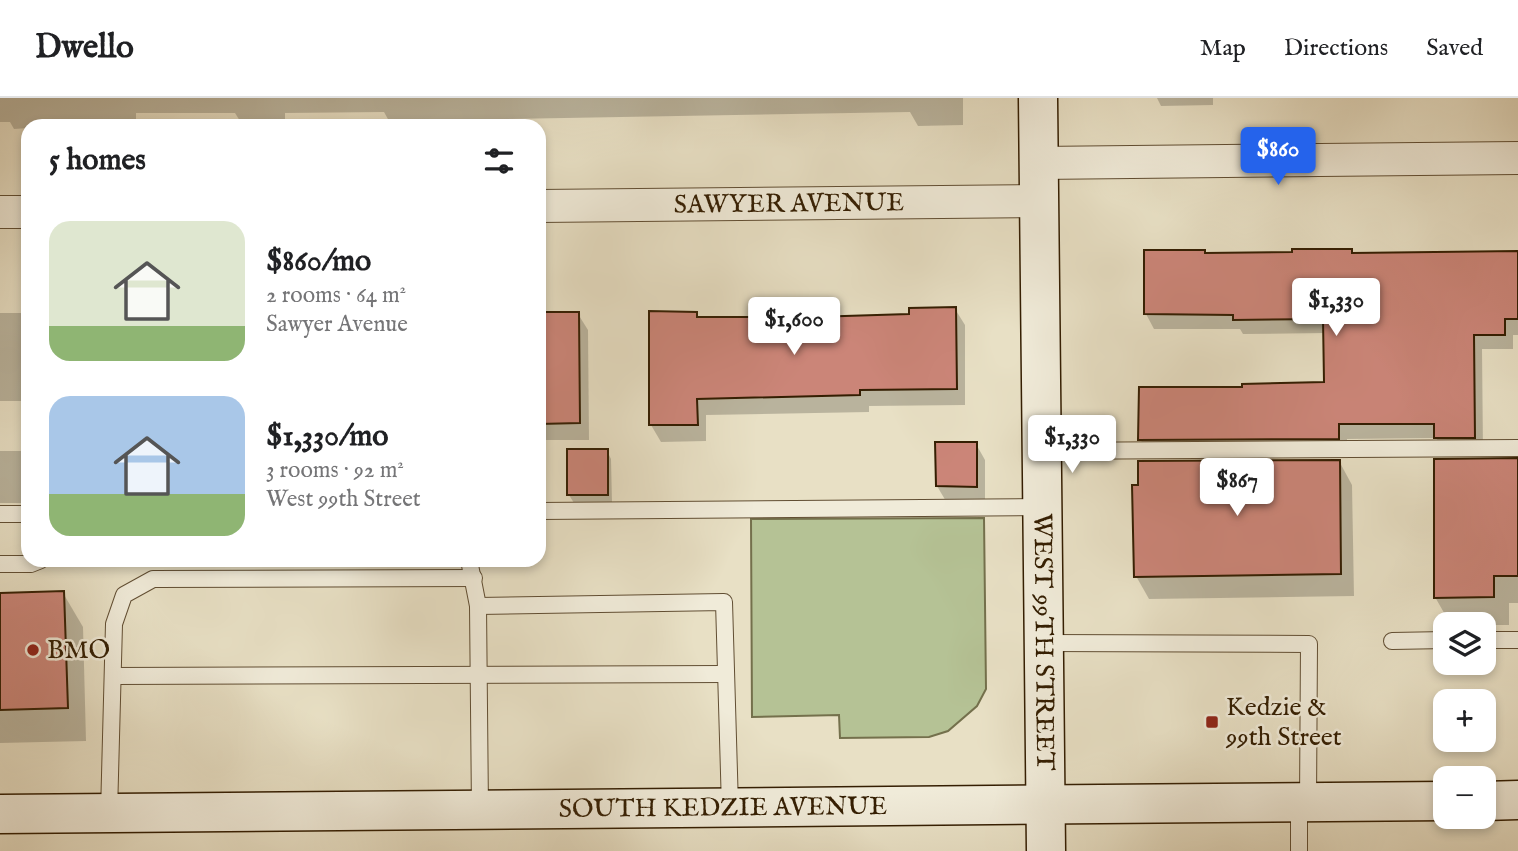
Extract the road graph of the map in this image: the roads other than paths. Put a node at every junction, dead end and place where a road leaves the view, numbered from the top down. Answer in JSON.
{"nodes":[{"id":1,"x":1038,"y":98,"type":"edge"},
{"id":2,"x":1518,"y":158,"type":"edge"},
{"id":3,"x":1038,"y":163,"type":"junction"},
{"id":4,"x":1038,"y":201,"type":"junction"},
{"id":5,"x":546,"y":206,"type":"edge"},
{"id":6,"x":0,"y":212,"type":"edge"},
{"id":7,"x":21,"y":212,"type":"edge"},
{"id":8,"x":1518,"y":448,"type":"edge"},
{"id":9,"x":1042,"y":451,"type":"junction"},
{"id":10,"x":1042,"y":507,"type":"junction"},
{"id":11,"x":546,"y":511,"type":"edge"},
{"id":12,"x":0,"y":514,"type":"edge"},
{"id":13,"x":21,"y":514,"type":"edge"},
{"id":14,"x":0,"y":564,"type":"edge"},
{"id":15,"x":21,"y":564,"type":"edge"},
{"id":16,"x":471,"y":567,"type":"edge"},
{"id":17,"x":474,"y":578,"type":"junction"},
{"id":18,"x":478,"y":606,"type":"junction"},
{"id":19,"x":1433,"y":640,"type":"edge"},
{"id":20,"x":1496,"y":640,"type":"edge"},
{"id":21,"x":1518,"y":640,"type":"edge"},
{"id":22,"x":1392,"y":641,"type":"dead end"},
{"id":23,"x":1044,"y":643,"type":"junction"},
{"id":24,"x":726,"y":674,"type":"junction"},
{"id":25,"x":478,"y":675,"type":"junction"},
{"id":26,"x":113,"y":676,"type":"junction"},
{"id":27,"x":1518,"y":800,"type":"edge"},
{"id":28,"x":1433,"y":801,"type":"edge"},
{"id":29,"x":1496,"y":801,"type":"edge"},
{"id":30,"x":1304,"y":802,"type":"junction"},
{"id":31,"x":1046,"y":804,"type":"junction"},
{"id":32,"x":730,"y":807,"type":"junction"},
{"id":33,"x":480,"y":810,"type":"junction"},
{"id":34,"x":109,"y":813,"type":"junction"},
{"id":35,"x":0,"y":814,"type":"edge"},
{"id":36,"x":1046,"y":851,"type":"edge"},
{"id":37,"x":1299,"y":851,"type":"edge"}],
"edges":[{"from":1,"to":3,"type":"main road","name":"WEST 99TH STREET"},
{"from":2,"to":3,"type":"street"},
{"from":3,"to":4,"type":"main road","name":"WEST 99TH STREET"},
{"from":4,"to":5,"type":"street","name":"SAWYER AVENUE"},
{"from":4,"to":9,"type":"main road","name":"WEST 99TH STREET"},
{"from":6,"to":7,"type":"street"},
{"from":8,"to":9,"type":"lane"},
{"from":9,"to":10,"type":"main road","name":"WEST 99TH STREET"},
{"from":10,"to":11,"type":"lane"},
{"from":10,"to":23,"type":"main road","name":"WEST 99TH STREET"},
{"from":12,"to":13,"type":"lane"},
{"from":14,"to":15,"type":"lane"},
{"from":16,"to":17,"type":"lane"},
{"from":17,"to":18,"type":"lane"},
{"from":17,"to":26,"type":"lane"},
{"from":18,"to":24,"type":"lane"},
{"from":18,"to":25,"type":"lane"},
{"from":19,"to":22,"type":"lane"},
{"from":20,"to":21,"type":"lane"},
{"from":23,"to":30,"type":"lane"},
{"from":23,"to":31,"type":"main road","name":"WEST 99TH STREET"},
{"from":24,"to":25,"type":"lane"},
{"from":24,"to":32,"type":"lane"},
{"from":25,"to":26,"type":"lane"},
{"from":25,"to":33,"type":"lane"},
{"from":26,"to":34,"type":"lane"},
{"from":27,"to":29,"type":"main road"},
{"from":28,"to":30,"type":"main road","name":"SOUTH KEDZIE AVENUE"},
{"from":30,"to":31,"type":"main road","name":"SOUTH KEDZIE AVENUE"},
{"from":30,"to":37,"type":"lane"},
{"from":31,"to":32,"type":"main road","name":"SOUTH KEDZIE AVENUE"},
{"from":31,"to":36,"type":"main road","name":"WEST 99TH STREET"},
{"from":32,"to":33,"type":"main road","name":"SOUTH KEDZIE AVENUE"},
{"from":33,"to":34,"type":"main road","name":"SOUTH KEDZIE AVENUE"},
{"from":34,"to":35,"type":"main road","name":"SOUTH KEDZIE AVENUE"}]}
